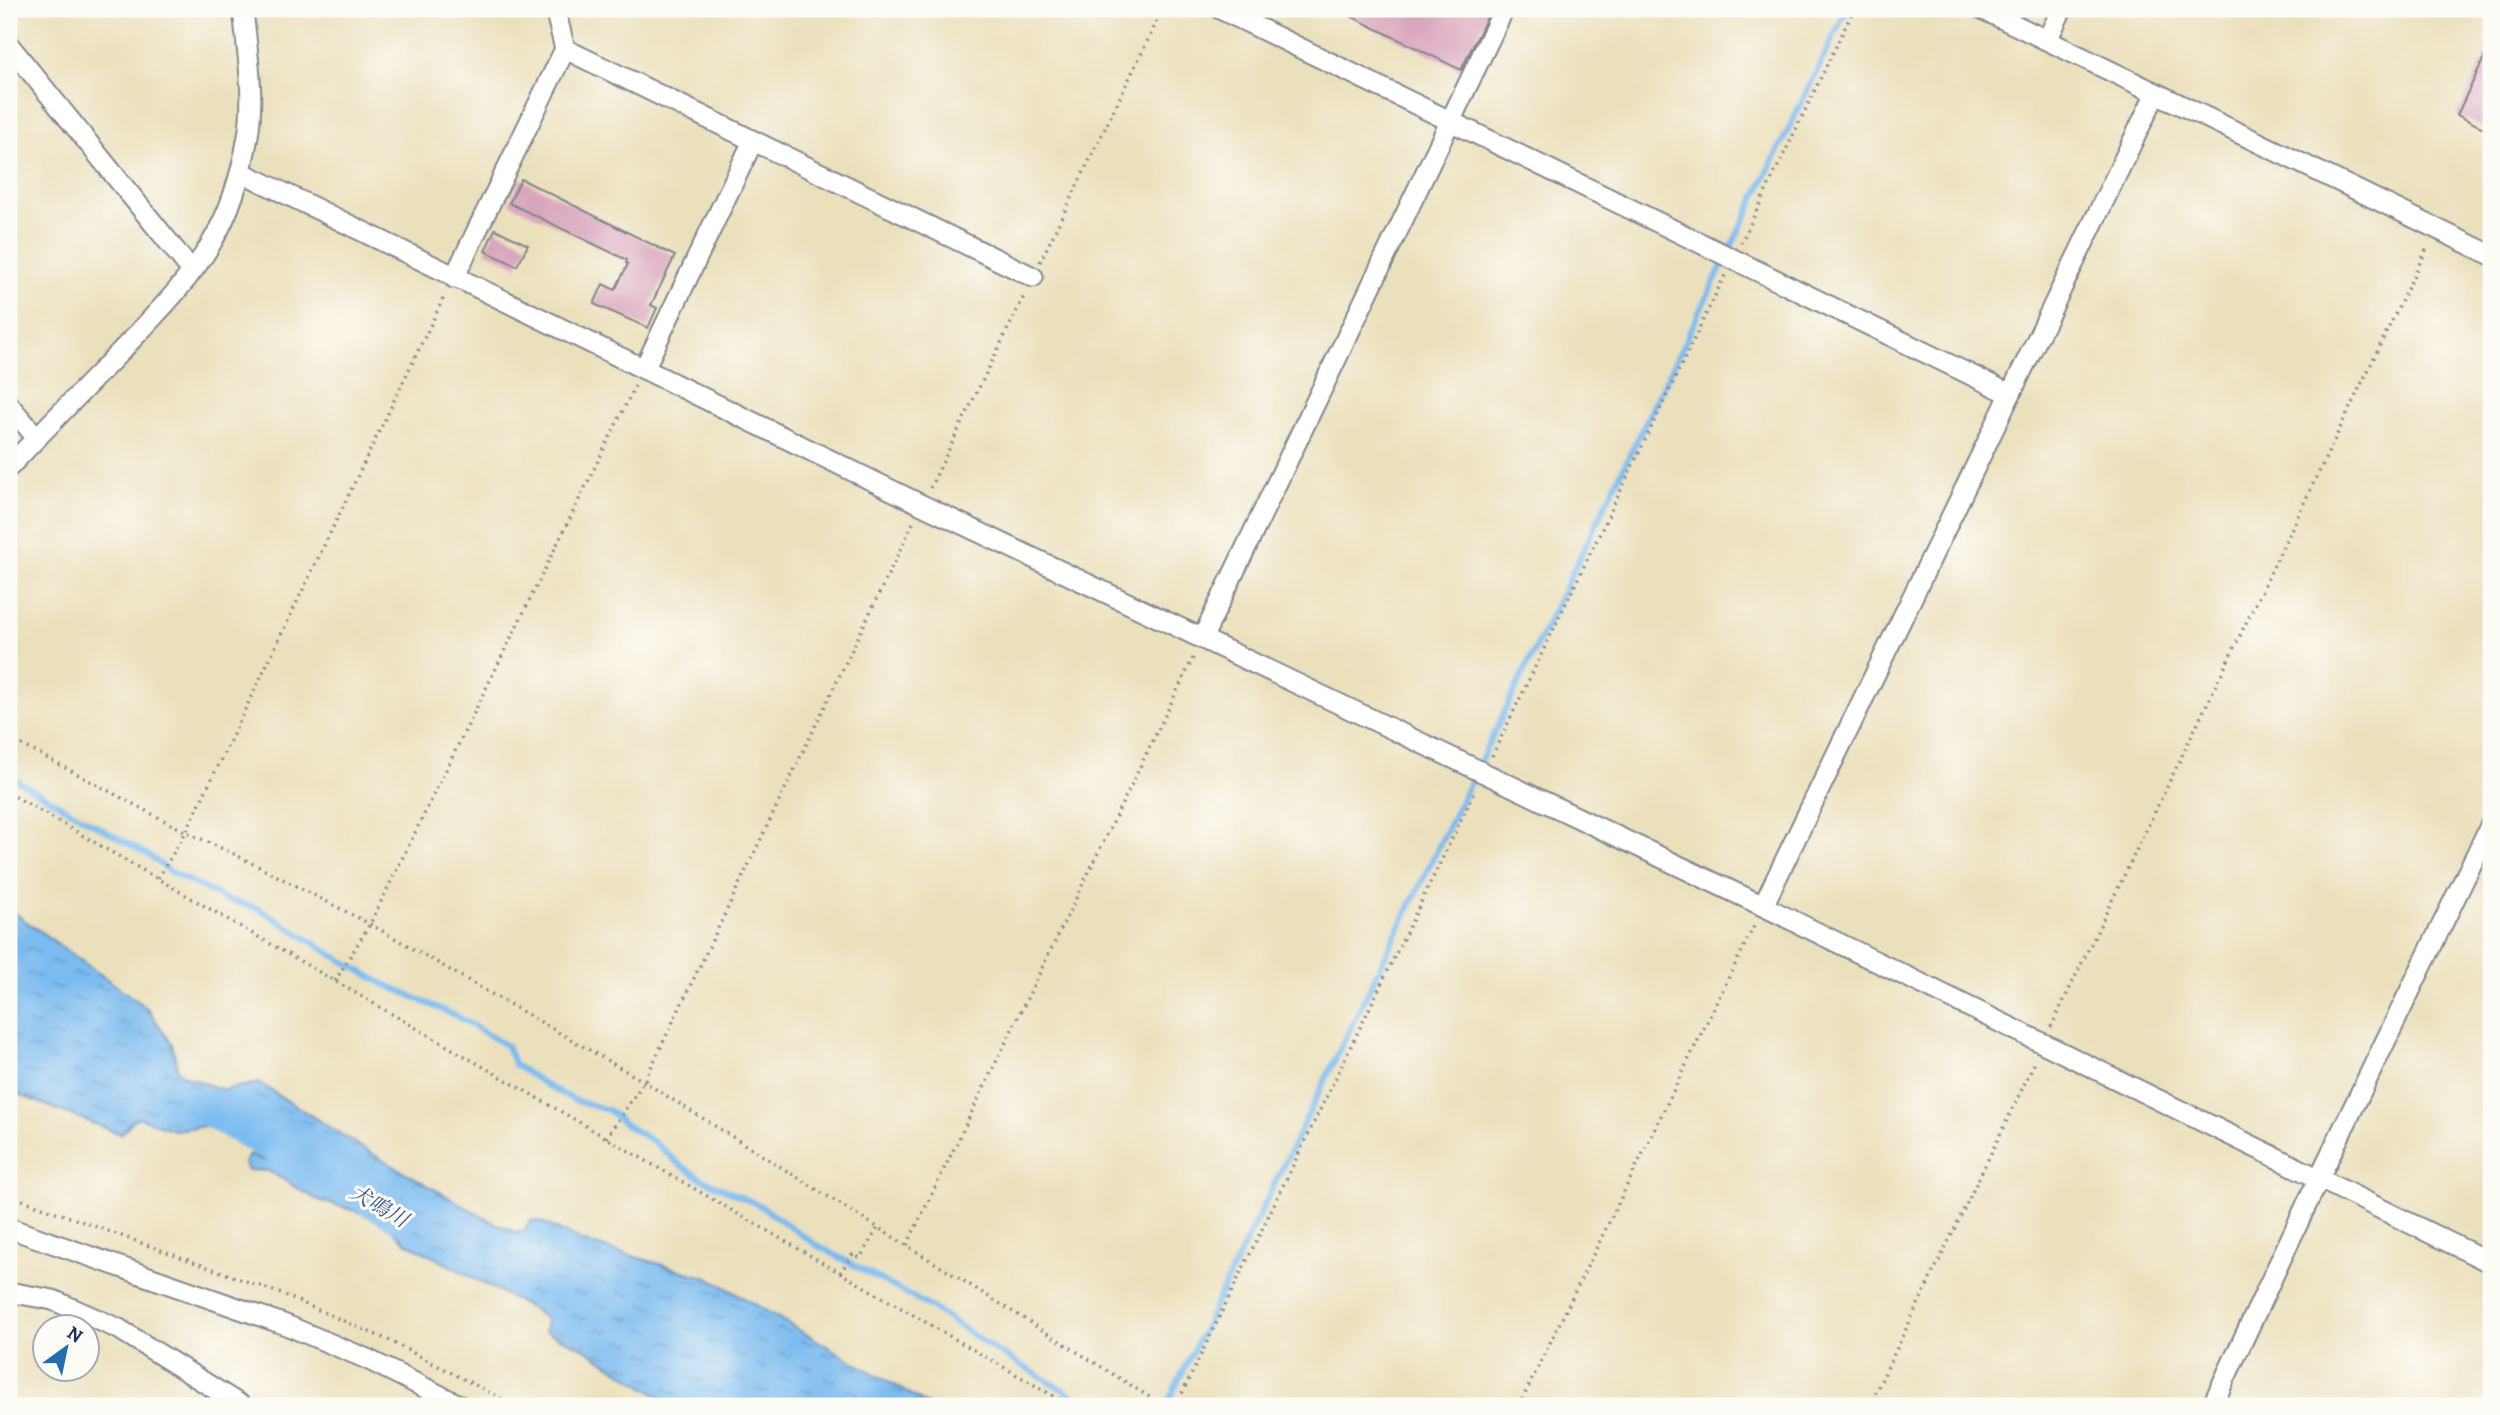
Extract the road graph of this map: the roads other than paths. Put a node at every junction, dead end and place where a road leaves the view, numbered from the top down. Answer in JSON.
{"nodes":[{"id":1,"x":243,"y":9,"type":"edge"},
{"id":2,"x":555,"y":9,"type":"edge"},
{"id":3,"x":1220,"y":9,"type":"edge"},
{"id":4,"x":1504,"y":9,"type":"edge"},
{"id":5,"x":1982,"y":9,"type":"edge"},
{"id":6,"x":2062,"y":9,"type":"edge"},
{"id":7,"x":2047,"y":40,"type":"junction"},
{"id":8,"x":9,"y":45,"type":"edge"},
{"id":9,"x":565,"y":49,"type":"junction"},
{"id":10,"x":2155,"y":93,"type":"junction"},
{"id":11,"x":1450,"y":121,"type":"junction"},
{"id":12,"x":753,"y":141,"type":"junction"},
{"id":13,"x":241,"y":172,"type":"junction"},
{"id":14,"x":2491,"y":255,"type":"edge"},
{"id":15,"x":192,"y":271,"type":"junction"},
{"id":16,"x":1033,"y":277,"type":"road end"},
{"id":17,"x":454,"y":278,"type":"junction"},
{"id":18,"x":644,"y":369,"type":"junction"},
{"id":19,"x":2010,"y":394,"type":"junction"},
{"id":20,"x":9,"y":405,"type":"edge"},
{"id":21,"x":37,"y":438,"type":"junction"},
{"id":22,"x":9,"y":467,"type":"edge"},
{"id":23,"x":1203,"y":637,"type":"junction"},
{"id":24,"x":2491,"y":824,"type":"edge"},
{"id":25,"x":1763,"y":906,"type":"junction"},
{"id":26,"x":2319,"y":1178,"type":"junction"},
{"id":27,"x":9,"y":1228,"type":"edge"},
{"id":28,"x":2491,"y":1262,"type":"edge"},
{"id":29,"x":9,"y":1292,"type":"edge"},
{"id":30,"x":242,"y":1406,"type":"edge"},
{"id":31,"x":461,"y":1406,"type":"edge"},
{"id":32,"x":2212,"y":1406,"type":"edge"}],
"edges":[{"from":1,"to":13,"type":"street"},
{"from":2,"to":9,"type":"street"},
{"from":3,"to":11,"type":"street"},
{"from":4,"to":11,"type":"street"},
{"from":5,"to":7,"type":"street"},
{"from":6,"to":7,"type":"street"},
{"from":7,"to":10,"type":"street"},
{"from":8,"to":15,"type":"street"},
{"from":9,"to":12,"type":"street"},
{"from":9,"to":17,"type":"street"},
{"from":10,"to":14,"type":"street"},
{"from":10,"to":19,"type":"street"},
{"from":11,"to":19,"type":"street"},
{"from":11,"to":23,"type":"street"},
{"from":12,"to":16,"type":"street"},
{"from":12,"to":18,"type":"street"},
{"from":13,"to":15,"type":"street"},
{"from":13,"to":17,"type":"street"},
{"from":15,"to":21,"type":"street"},
{"from":17,"to":18,"type":"street"},
{"from":18,"to":23,"type":"street"},
{"from":19,"to":25,"type":"street"},
{"from":20,"to":21,"type":"street"},
{"from":21,"to":22,"type":"street"},
{"from":23,"to":25,"type":"street"},
{"from":24,"to":26,"type":"street"},
{"from":25,"to":26,"type":"street"},
{"from":26,"to":28,"type":"street"},
{"from":26,"to":32,"type":"street"},
{"from":27,"to":31,"type":"street"},
{"from":29,"to":30,"type":"street"}]}
